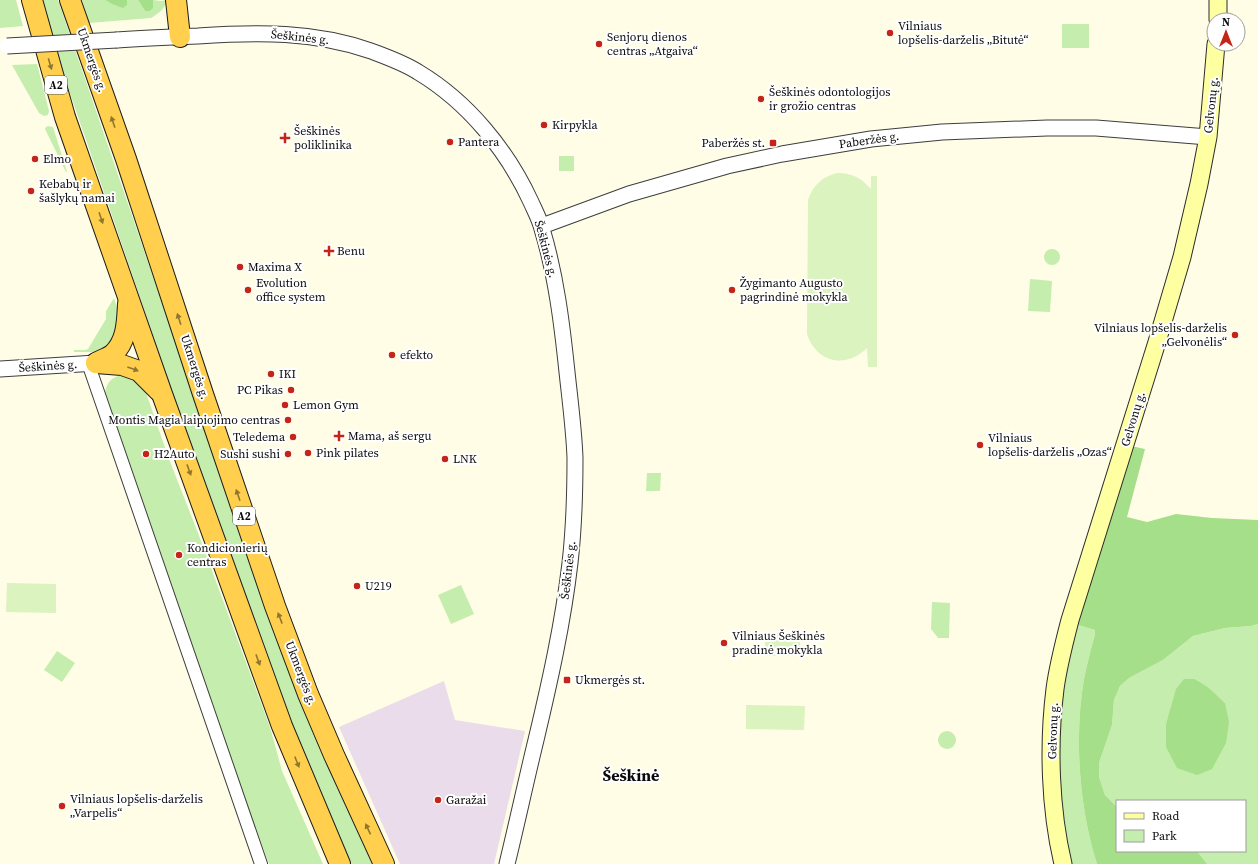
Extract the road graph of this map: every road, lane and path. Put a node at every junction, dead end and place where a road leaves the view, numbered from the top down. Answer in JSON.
{"nodes":[{"id":1,"x":32,"y":0,"type":"edge"},
{"id":2,"x":70,"y":0,"type":"edge"},
{"id":3,"x":176,"y":0,"type":"edge"},
{"id":4,"x":186,"y":0,"type":"edge"},
{"id":5,"x":1218,"y":0,"type":"edge"},
{"id":6,"x":1218,"y":12,"type":"edge"},
{"id":7,"x":185,"y":36,"type":"junction"},
{"id":8,"x":4,"y":46,"type":"edge"},
{"id":9,"x":1215,"y":52,"type":"edge"},
{"id":10,"x":1208,"y":137,"type":"junction"},
{"id":11,"x":542,"y":226,"type":"junction"},
{"id":12,"x":128,"y":296,"type":"junction"},
{"id":13,"x":92,"y":363,"type":"junction"},
{"id":14,"x":0,"y":369,"type":"edge"},
{"id":15,"x":162,"y":394,"type":"junction"},
{"id":16,"x":261,"y":864,"type":"edge"},
{"id":17,"x":340,"y":864,"type":"edge"},
{"id":18,"x":384,"y":864,"type":"edge"},
{"id":19,"x":507,"y":864,"type":"edge"},
{"id":20,"x":1063,"y":864,"type":"edge"}],
"edges":[{"from":1,"to":12,"type":"highway","number":"A2","one_way":true},
{"from":18,"to":2,"type":"highway","name":"Ukmergės g.","number":"A2","one_way":true},
{"from":3,"to":7,"type":"highway"},
{"from":4,"to":7,"type":"highway"},
{"from":5,"to":6,"type":"main road"},
{"from":7,"to":8,"type":"street","name":"Šeškinės g.","bridge":true},
{"from":7,"to":11,"type":"street","name":"Šeškinės g."},
{"from":9,"to":10,"type":"main road","name":"Gelvonų g."},
{"from":10,"to":11,"type":"street","name":"Paberžės g."},
{"from":10,"to":20,"type":"main road","name":"Gelvonų g."},
{"from":11,"to":19,"type":"street","name":"Šeškinės g."},
{"from":12,"to":13,"type":"highway"},
{"from":12,"to":15,"type":"highway","number":"A2"},
{"from":13,"to":14,"type":"street","name":"Šeškinės g."},
{"from":13,"to":15,"type":"highway","one_way":true},
{"from":13,"to":16,"type":"street"},
{"from":15,"to":17,"type":"highway","number":"A2","one_way":true}]}
